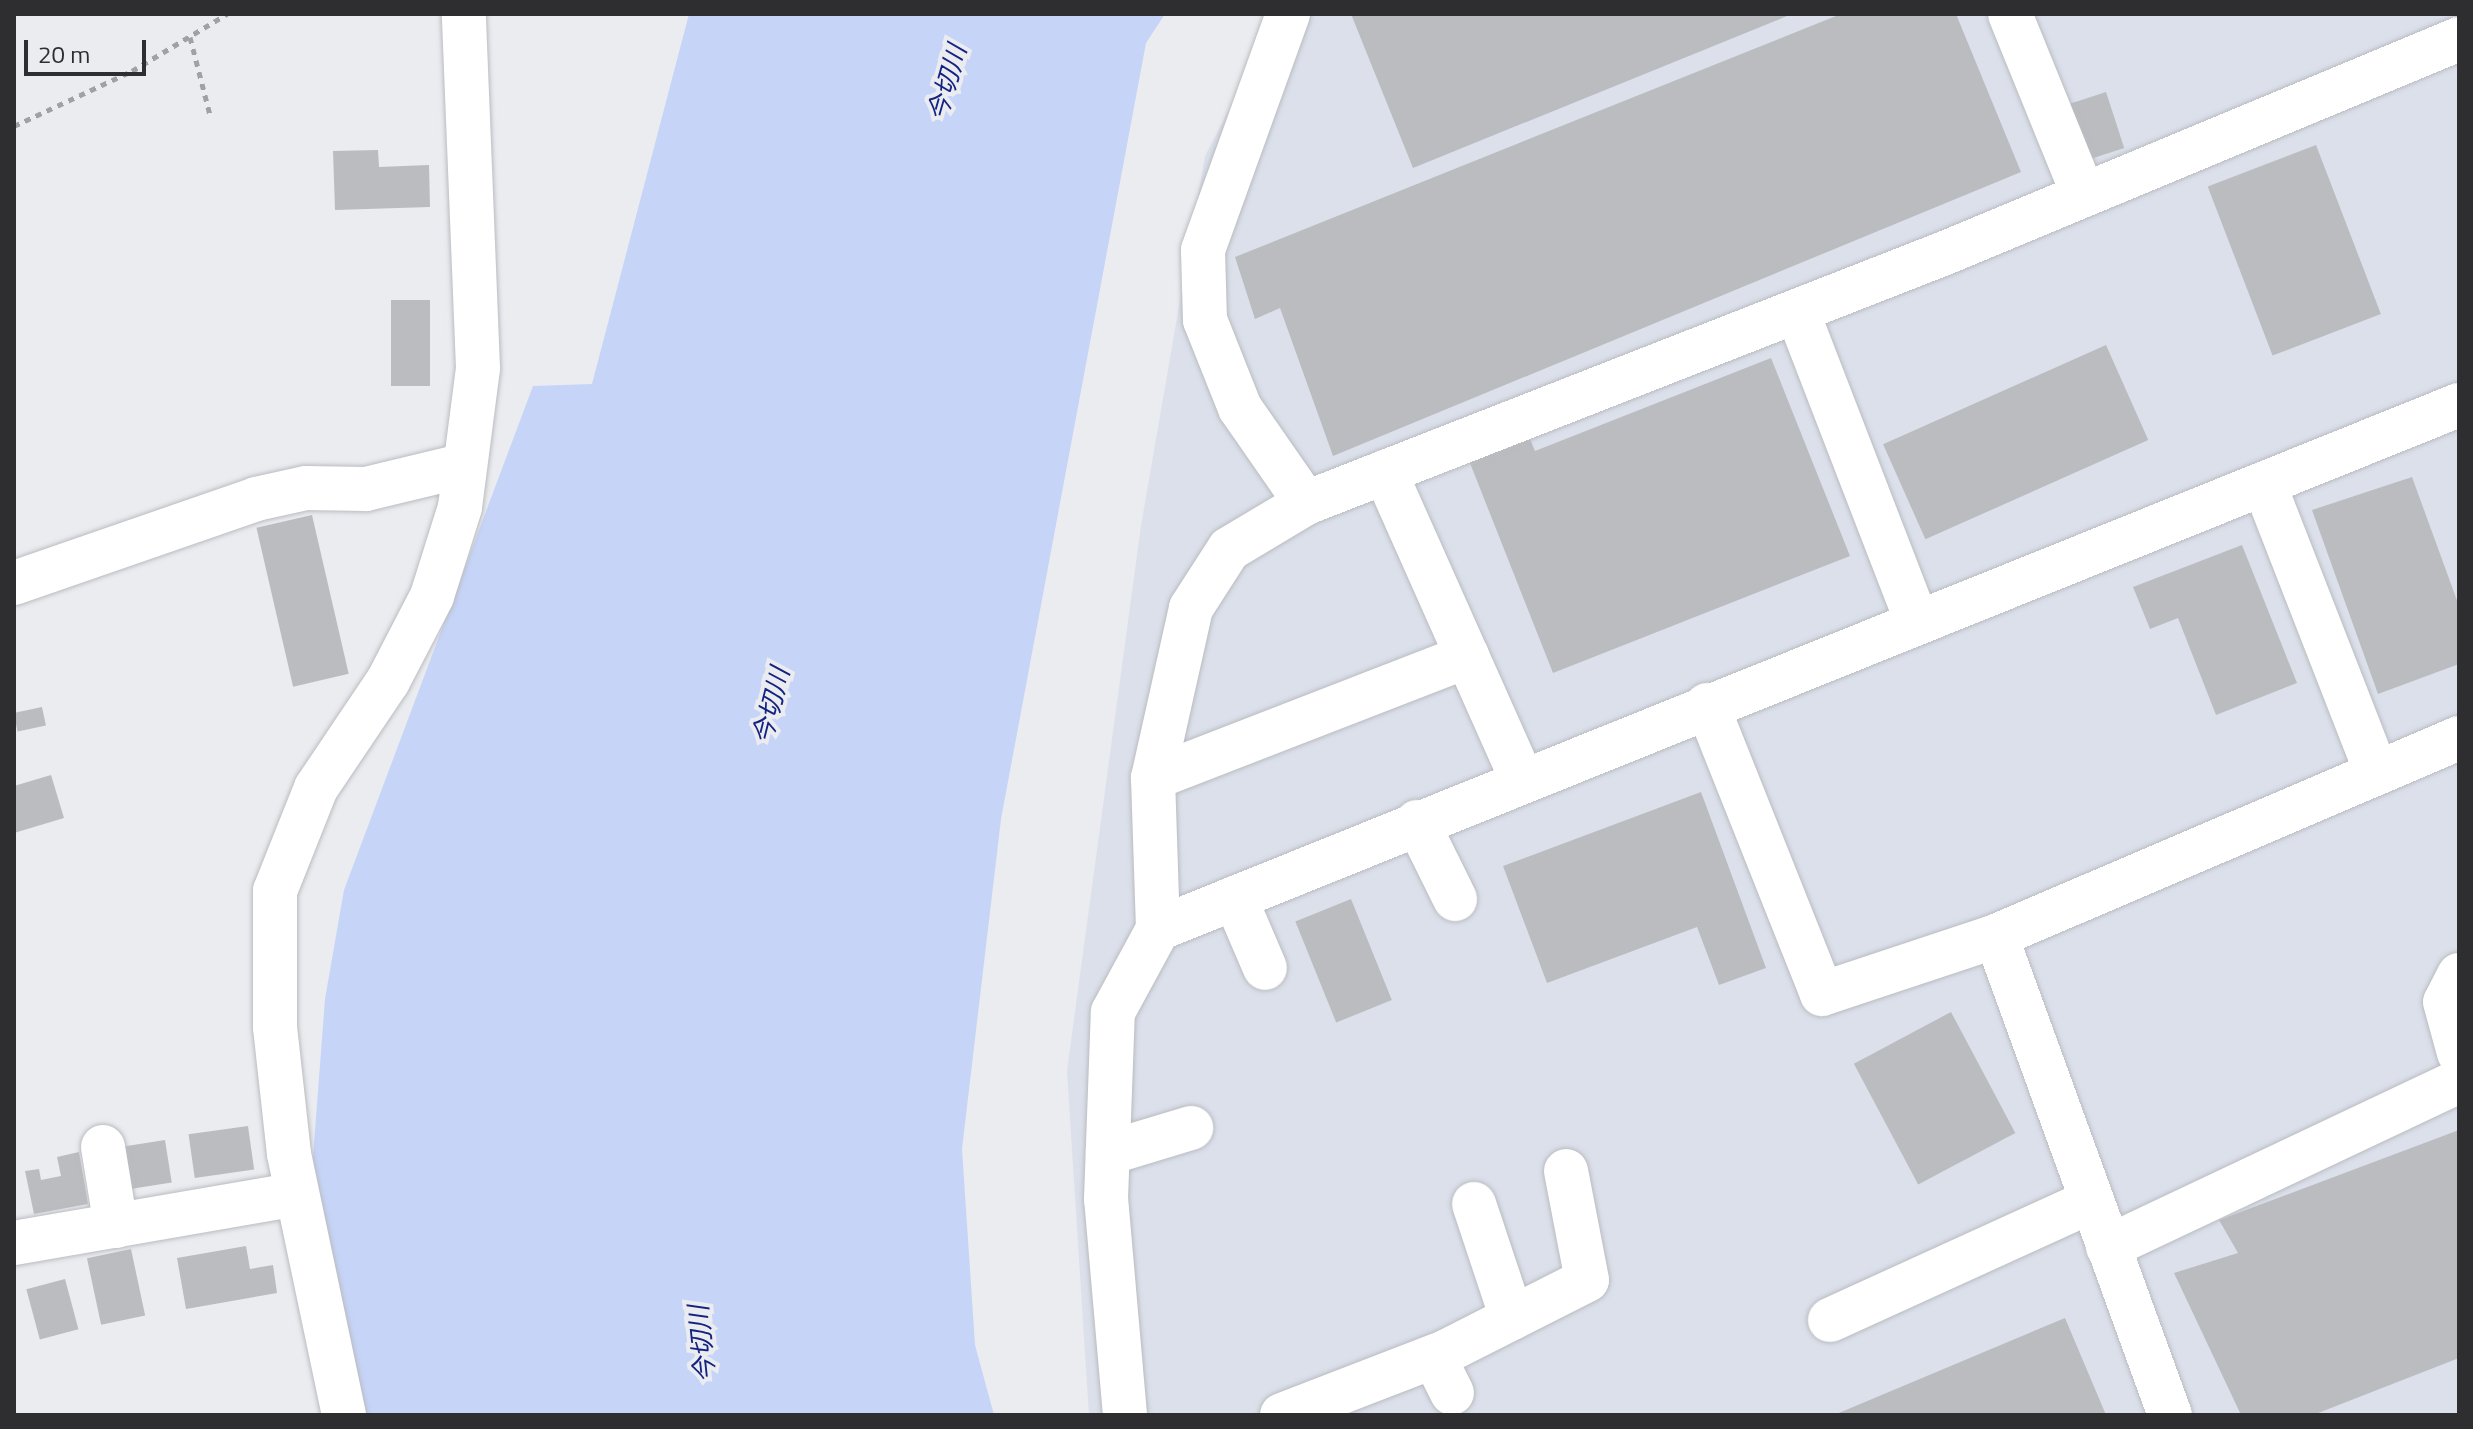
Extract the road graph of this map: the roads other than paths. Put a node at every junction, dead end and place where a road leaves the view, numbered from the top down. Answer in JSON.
{"nodes":[{"id":1,"x":464,"y":14,"type":"edge"},
{"id":2,"x":1288,"y":14,"type":"edge"},
{"id":3,"x":2010,"y":14,"type":"edge"},
{"id":4,"x":2459,"y":39,"type":"edge"},
{"id":5,"x":2083,"y":194,"type":"junction"},
{"id":6,"x":1797,"y":311,"type":"junction"},
{"id":7,"x":2459,"y":405,"type":"edge"},
{"id":8,"x":461,"y":466,"type":"junction"},
{"id":9,"x":1385,"y":472,"type":"junction"},
{"id":10,"x":2264,"y":484,"type":"junction"},
{"id":11,"x":1306,"y":503,"type":"junction"},
{"id":12,"x":14,"y":583,"type":"edge"},
{"id":13,"x":1917,"y":622,"type":"junction"},
{"id":14,"x":1467,"y":656,"type":"junction"},
{"id":15,"x":1707,"y":705,"type":"junction"},
{"id":16,"x":2459,"y":738,"type":"edge"},
{"id":17,"x":2376,"y":772,"type":"junction"},
{"id":18,"x":1153,"y":778,"type":"junction"},
{"id":19,"x":1522,"y":779,"type":"junction"},
{"id":20,"x":1417,"y":822,"type":"junction"},
{"id":21,"x":1235,"y":898,"type":"junction"},
{"id":22,"x":1455,"y":899,"type":"dead end"},
{"id":23,"x":1158,"y":929,"type":"junction"},
{"id":24,"x":1996,"y":936,"type":"junction"},
{"id":25,"x":1265,"y":968,"type":"dead end"},
{"id":26,"x":2459,"y":975,"type":"edge"},
{"id":27,"x":2459,"y":1053,"type":"edge"},
{"id":28,"x":2459,"y":1081,"type":"edge"},
{"id":29,"x":1191,"y":1128,"type":"dead end"},
{"id":30,"x":103,"y":1147,"type":"dead end"},
{"id":31,"x":1108,"y":1153,"type":"junction"},
{"id":32,"x":1566,"y":1171,"type":"dead end"},
{"id":33,"x":297,"y":1194,"type":"junction"},
{"id":34,"x":2091,"y":1201,"type":"junction"},
{"id":35,"x":1474,"y":1204,"type":"dead end"},
{"id":36,"x":116,"y":1226,"type":"junction"},
{"id":37,"x":14,"y":1243,"type":"edge"},
{"id":38,"x":2108,"y":1247,"type":"junction"},
{"id":39,"x":1512,"y":1318,"type":"junction"},
{"id":40,"x":1830,"y":1320,"type":"dead end"},
{"id":41,"x":344,"y":1415,"type":"edge"},
{"id":42,"x":1125,"y":1415,"type":"edge"},
{"id":43,"x":1282,"y":1415,"type":"edge"},
{"id":44,"x":2170,"y":1415,"type":"edge"}],
"edges":[{"from":1,"to":8,"type":"street"},
{"from":2,"to":11,"type":"street"},
{"from":3,"to":5,"type":"street"},
{"from":4,"to":5,"type":"street"},
{"from":5,"to":6,"type":"street"},
{"from":6,"to":9,"type":"street"},
{"from":6,"to":13,"type":"street"},
{"from":7,"to":10,"type":"street"},
{"from":8,"to":12,"type":"street"},
{"from":8,"to":33,"type":"street"},
{"from":9,"to":11,"type":"street"},
{"from":9,"to":14,"type":"street"},
{"from":10,"to":13,"type":"street"},
{"from":10,"to":17,"type":"street"},
{"from":11,"to":18,"type":"street"},
{"from":13,"to":15,"type":"street"},
{"from":14,"to":18,"type":"street"},
{"from":14,"to":19,"type":"street"},
{"from":15,"to":19,"type":"street"},
{"from":15,"to":24,"type":"street"},
{"from":16,"to":17,"type":"street"},
{"from":17,"to":24,"type":"street"},
{"from":18,"to":23,"type":"street"},
{"from":19,"to":20,"type":"street"},
{"from":20,"to":21,"type":"street"},
{"from":20,"to":22,"type":"street"},
{"from":21,"to":23,"type":"street"},
{"from":21,"to":25,"type":"street"},
{"from":23,"to":31,"type":"street"},
{"from":24,"to":34,"type":"street"},
{"from":26,"to":27,"type":"street"},
{"from":28,"to":38,"type":"street"},
{"from":29,"to":31,"type":"street"},
{"from":30,"to":36,"type":"street"},
{"from":31,"to":42,"type":"street"},
{"from":32,"to":39,"type":"street"},
{"from":33,"to":36,"type":"street"},
{"from":33,"to":41,"type":"street"},
{"from":34,"to":38,"type":"street"},
{"from":34,"to":40,"type":"street"},
{"from":35,"to":39,"type":"street"},
{"from":36,"to":37,"type":"street"},
{"from":38,"to":44,"type":"street"},
{"from":39,"to":43,"type":"street"}]}
